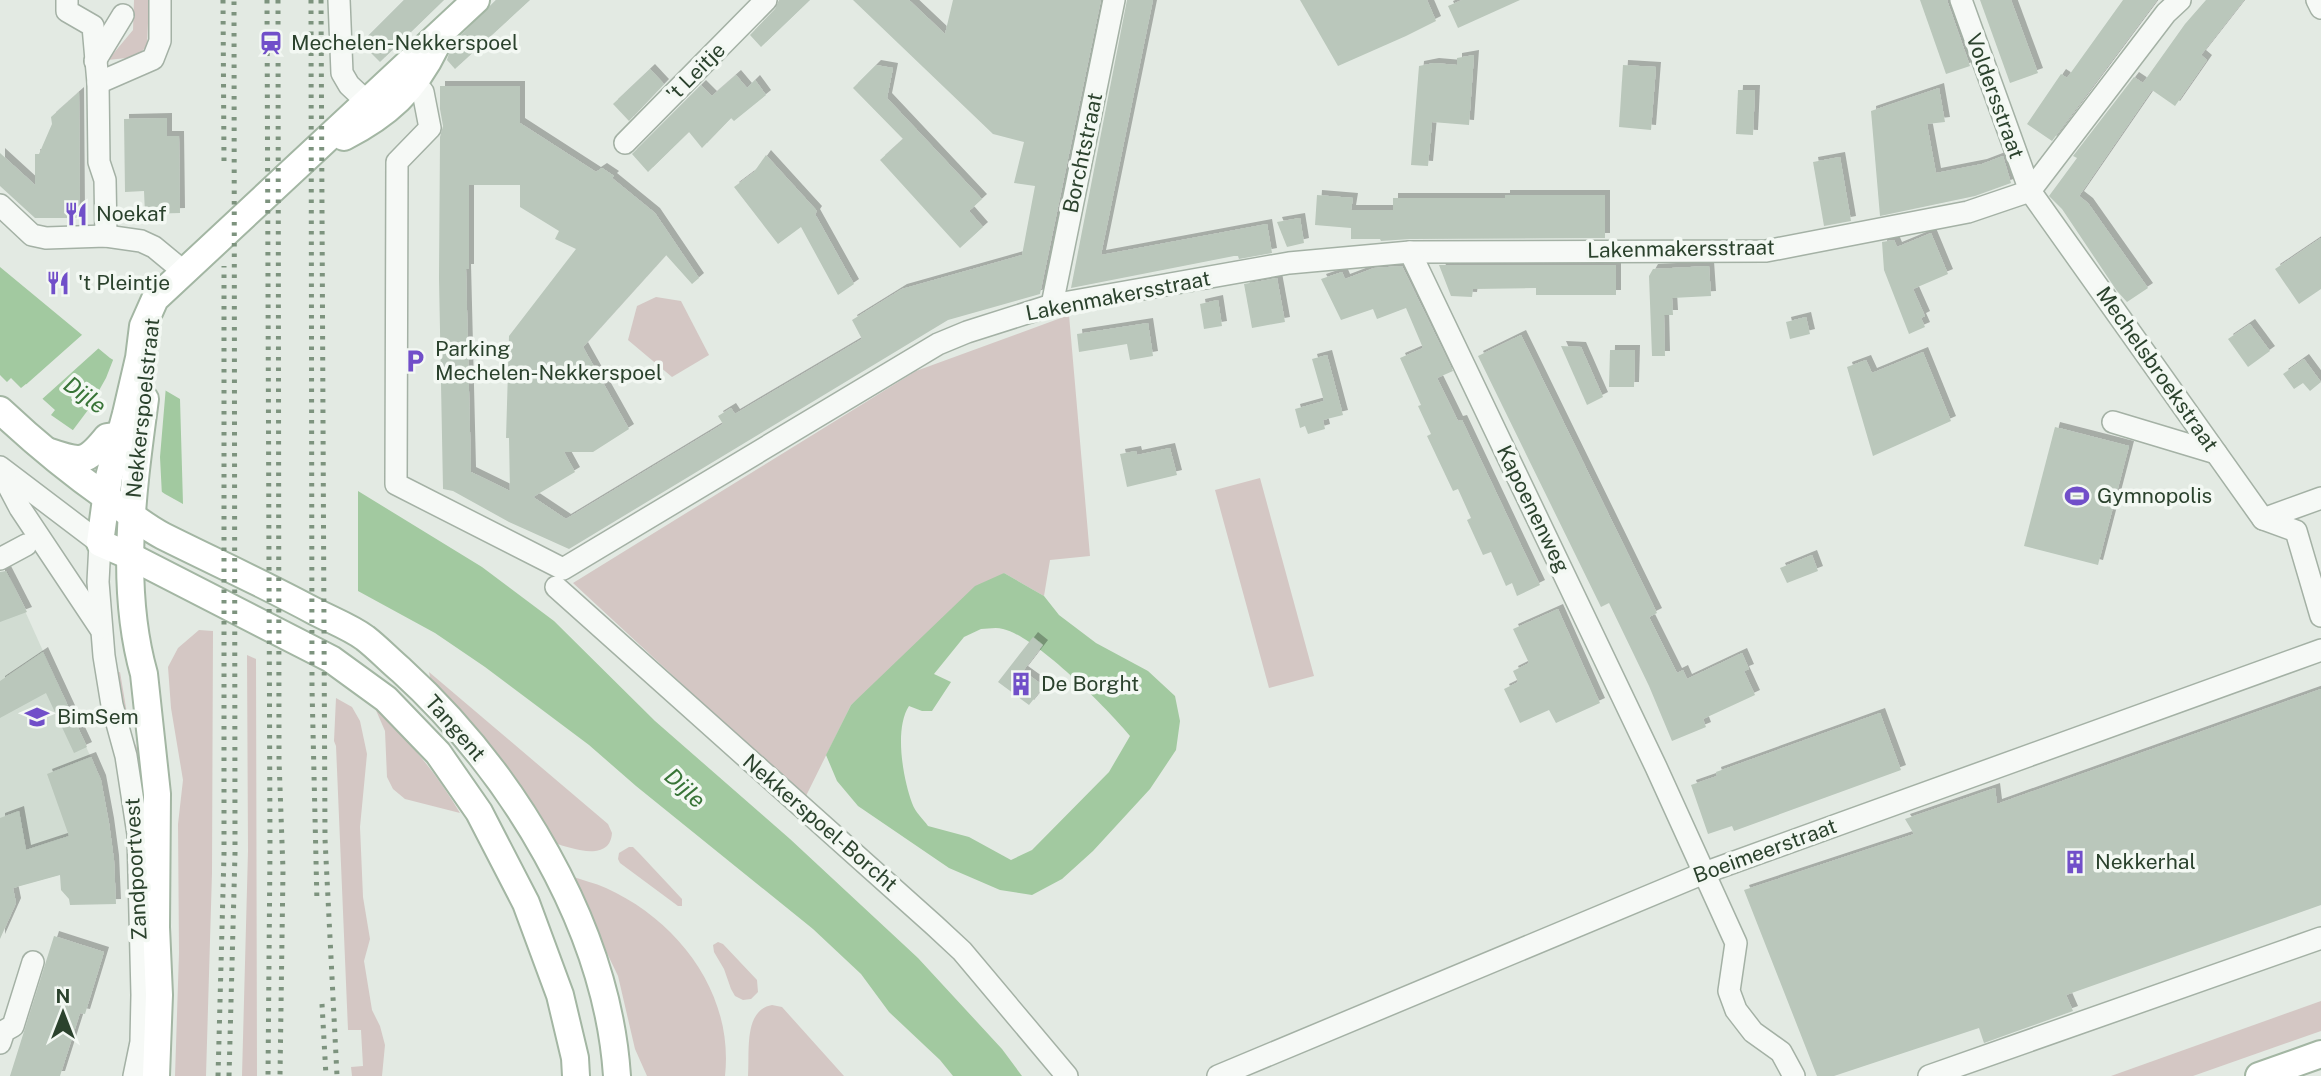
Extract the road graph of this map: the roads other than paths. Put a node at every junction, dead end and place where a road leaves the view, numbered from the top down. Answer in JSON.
{"nodes":[{"id":1,"x":67,"y":0,"type":"edge"},
{"id":2,"x":160,"y":0,"type":"edge"},
{"id":3,"x":340,"y":0,"type":"edge"},
{"id":4,"x":476,"y":0,"type":"edge"},
{"id":5,"x":766,"y":0,"type":"edge"},
{"id":6,"x":1114,"y":0,"type":"edge"},
{"id":7,"x":1961,"y":0,"type":"edge"},
{"id":8,"x":2180,"y":0,"type":"edge"},
{"id":9,"x":2317,"y":0,"type":"edge"},
{"id":10,"x":2321,"y":8,"type":"edge"},
{"id":11,"x":123,"y":15,"type":"dead end"},
{"id":12,"x":95,"y":61,"type":"junction"},
{"id":13,"x":407,"y":76,"type":"junction"},
{"id":14,"x":98,"y":83,"type":"junction"},
{"id":15,"x":367,"y":102,"type":"junction"},
{"id":16,"x":625,"y":143,"type":"dead end"},
{"id":17,"x":308,"y":155,"type":"junction"},
{"id":18,"x":2030,"y":191,"type":"junction"},
{"id":19,"x":0,"y":205,"type":"edge"},
{"id":20,"x":106,"y":236,"type":"junction"},
{"id":21,"x":1410,"y":252,"type":"junction"},
{"id":22,"x":183,"y":271,"type":"junction"},
{"id":23,"x":1052,"y":306,"type":"junction"},
{"id":24,"x":144,"y":362,"type":"junction"},
{"id":25,"x":3,"y":417,"type":"edge"},
{"id":26,"x":2113,"y":422,"type":"dead end"},
{"id":27,"x":49,"y":452,"type":"junction"},
{"id":28,"x":2216,"y":453,"type":"junction"},
{"id":29,"x":0,"y":469,"type":"edge"},
{"id":30,"x":102,"y":476,"type":"junction"},
{"id":31,"x":2321,"y":498,"type":"edge"},
{"id":32,"x":132,"y":517,"type":"junction"},
{"id":33,"x":2263,"y":519,"type":"junction"},
{"id":34,"x":100,"y":543,"type":"junction"},
{"id":35,"x":26,"y":545,"type":"dead end"},
{"id":36,"x":130,"y":556,"type":"junction"},
{"id":37,"x":0,"y":559,"type":"edge"},
{"id":38,"x":556,"y":587,"type":"dead end"},
{"id":39,"x":2321,"y":616,"type":"edge"},
{"id":40,"x":101,"y":630,"type":"junction"},
{"id":41,"x":2321,"y":650,"type":"edge"},
{"id":42,"x":1704,"y":873,"type":"junction"},
{"id":43,"x":2321,"y":938,"type":"edge"},
{"id":44,"x":33,"y":962,"type":"dead end"},
{"id":45,"x":0,"y":1043,"type":"edge"},
{"id":46,"x":615,"y":1049,"type":"junction"},
{"id":47,"x":2321,"y":1054,"type":"edge"},
{"id":48,"x":1221,"y":1075,"type":"edge"},
{"id":49,"x":134,"y":1076,"type":"edge"},
{"id":50,"x":156,"y":1076,"type":"edge"},
{"id":51,"x":576,"y":1076,"type":"edge"},
{"id":52,"x":617,"y":1076,"type":"edge"},
{"id":53,"x":634,"y":1076,"type":"edge"},
{"id":54,"x":1067,"y":1076,"type":"edge"},
{"id":55,"x":1794,"y":1076,"type":"edge"},
{"id":56,"x":1930,"y":1076,"type":"edge"},
{"id":57,"x":2259,"y":1076,"type":"edge"}],
"edges":[{"from":1,"to":12,"type":"street"},
{"from":2,"to":14,"type":"street"},
{"from":3,"to":15,"type":"street"},
{"from":4,"to":13,"type":"main road","name":"Nekkerspoelstraat"},
{"from":5,"to":16,"type":"street","name":"'t Leitje"},
{"from":6,"to":23,"type":"street","name":"Borchtstraat"},
{"from":7,"to":18,"type":"street","name":"Voldersstraat"},
{"from":8,"to":18,"type":"street"},
{"from":9,"to":10,"type":"street"},
{"from":11,"to":12,"type":"street"},
{"from":12,"to":14,"type":"street"},
{"from":13,"to":15,"type":"main road","name":"Nekkerspoelstraat"},
{"from":13,"to":17,"type":"main road","name":"Nekkerspoelstraat"},
{"from":13,"to":23,"type":"street","name":"Lakenmakersstraat"},
{"from":14,"to":20,"type":"street"},
{"from":15,"to":17,"type":"main road","name":"Nekkerspoelstraat"},
{"from":17,"to":22,"type":"main road","name":"Nekkerspoelstraat"},
{"from":18,"to":21,"type":"street","name":"Lakenmakersstraat"},
{"from":18,"to":28,"type":"street","name":"Mechelsbroekstraat"},
{"from":19,"to":20,"type":"street"},
{"from":20,"to":22,"type":"street"},
{"from":21,"to":23,"type":"street","name":"Lakenmakersstraat"},
{"from":21,"to":42,"type":"street","name":"Kapoenenweg"},
{"from":22,"to":24,"type":"main road","name":"Nekkerspoelstraat"},
{"from":24,"to":30,"type":"main road","name":"Nekkerspoelstraat"},
{"from":24,"to":32,"type":"main road","name":"Nekkerspoelstraat"},
{"from":25,"to":27,"type":"main road","name":"Tangent"},
{"from":26,"to":28,"type":"street"},
{"from":27,"to":30,"type":"main road","name":"Tangent"},
{"from":27,"to":30,"type":"main road"},
{"from":28,"to":33,"type":"street","name":"Mechelsbroekstraat"},
{"from":29,"to":34,"type":"street"},
{"from":29,"to":40,"type":"street"},
{"from":30,"to":32,"type":"main road","name":"Tangent"},
{"from":30,"to":34,"type":"main road","name":"Zandpoortvest"},
{"from":31,"to":33,"type":"street"},
{"from":32,"to":36,"type":"main road","name":"Zandpoortvest"},
{"from":32,"to":46,"type":"main road","name":"Tangent"},
{"from":33,"to":39,"type":"street"},
{"from":34,"to":36,"type":"main road","name":"Tangent"},
{"from":34,"to":40,"type":"street","name":"Zandpoortvest"},
{"from":35,"to":37,"type":"street"},
{"from":36,"to":50,"type":"main road","name":"Zandpoortvest"},
{"from":36,"to":51,"type":"main road","name":"Tangent"},
{"from":38,"to":54,"type":"street","name":"Nekkerspoel-Borcht"},
{"from":40,"to":49,"type":"street","name":"Zandpoortvest"},
{"from":41,"to":42,"type":"street","name":"Boeimeerstraat"},
{"from":42,"to":48,"type":"street","name":"Boeimeerstraat"},
{"from":42,"to":55,"type":"street","name":"Kapoenenweg"},
{"from":43,"to":56,"type":"street"},
{"from":44,"to":45,"type":"street"},
{"from":46,"to":52,"type":"main road","name":"Tangent"},
{"from":46,"to":53,"type":"main road"},
{"from":47,"to":57,"type":"main road"}]}
